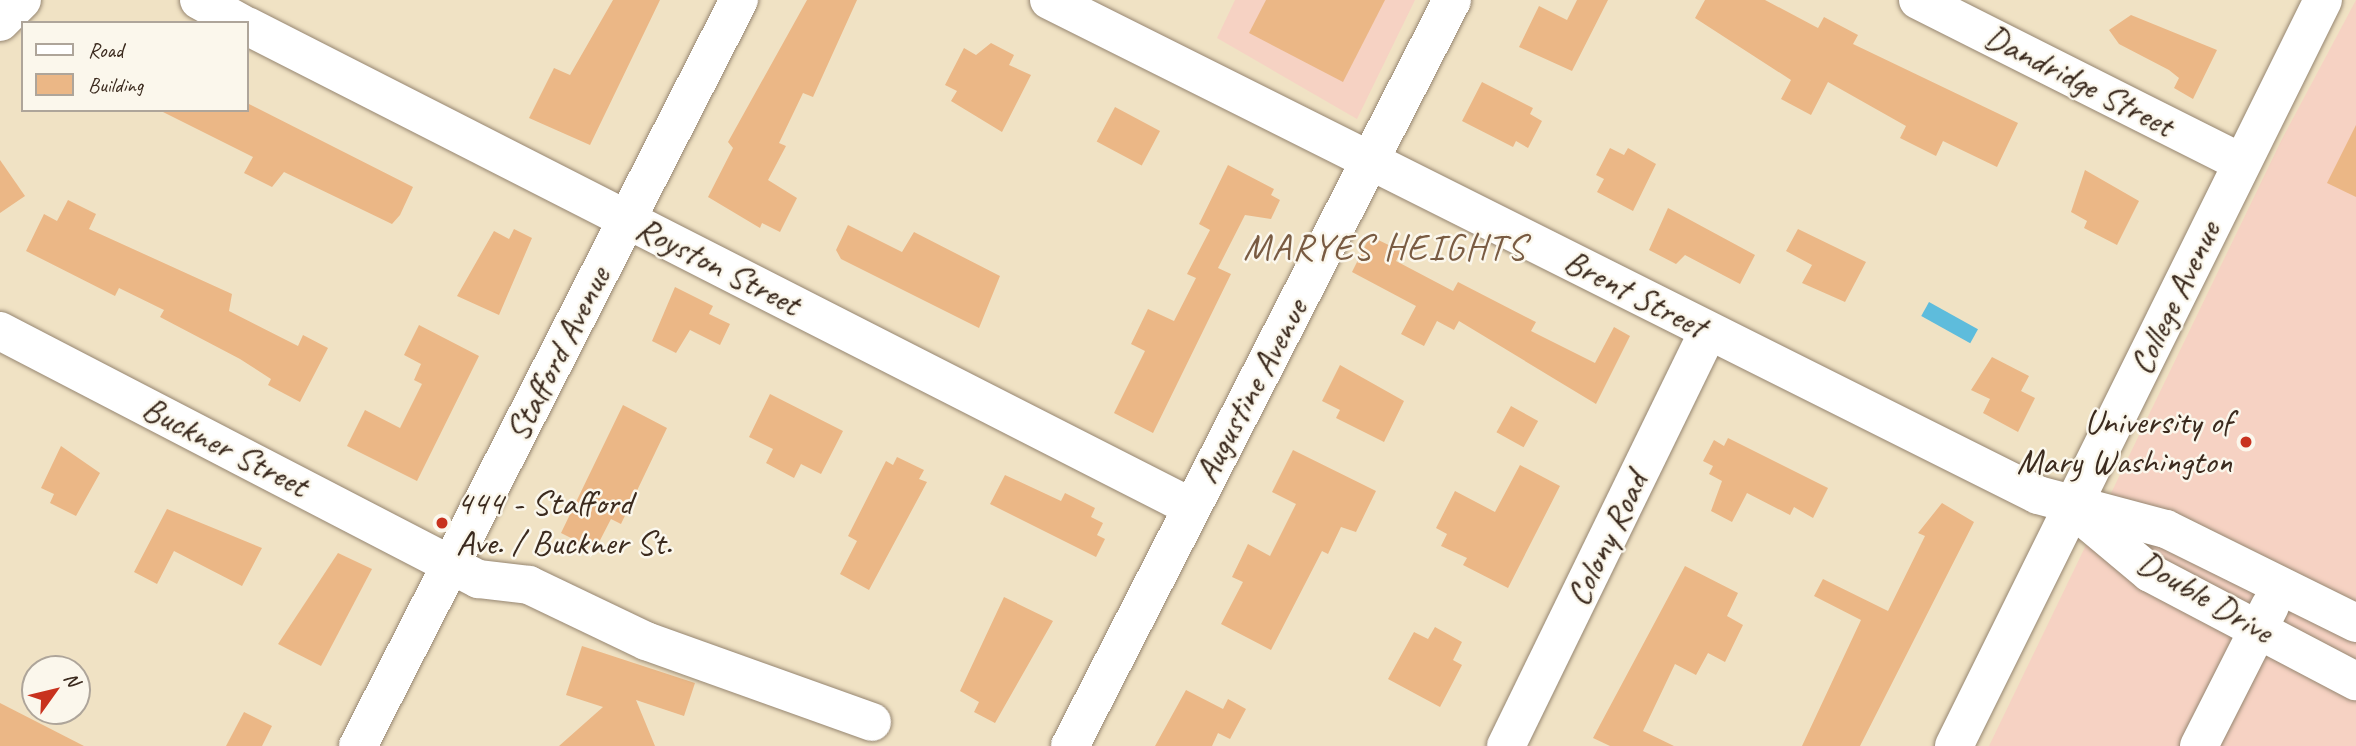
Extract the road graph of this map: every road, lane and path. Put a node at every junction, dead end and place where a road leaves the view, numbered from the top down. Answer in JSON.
{"nodes":[{"id":1,"x":22,"y":0,"type":"edge"},
{"id":2,"x":199,"y":0,"type":"edge"},
{"id":3,"x":738,"y":0,"type":"edge"},
{"id":4,"x":1049,"y":0,"type":"edge"},
{"id":5,"x":1452,"y":0,"type":"edge"},
{"id":6,"x":1918,"y":0,"type":"edge"},
{"id":7,"x":2323,"y":0,"type":"edge"},
{"id":8,"x":237,"y":21,"type":"edge"},
{"id":9,"x":0,"y":22,"type":"edge"},
{"id":10,"x":248,"y":27,"type":"edge"},
{"id":11,"x":1372,"y":160,"type":"junction"},
{"id":12,"x":2240,"y":162,"type":"junction"},
{"id":13,"x":627,"y":219,"type":"junction"},
{"id":14,"x":0,"y":331,"type":"edge"},
{"id":15,"x":1708,"y":332,"type":"junction"},
{"id":16,"x":1189,"y":506,"type":"junction"},
{"id":17,"x":2073,"y":508,"type":"junction"},
{"id":18,"x":449,"y":566,"type":"junction"},
{"id":19,"x":2282,"y":583,"type":"junction"},
{"id":20,"x":2356,"y":623,"type":"edge"},
{"id":21,"x":2258,"y":628,"type":"junction"},
{"id":22,"x":2356,"y":681,"type":"edge"},
{"id":23,"x":872,"y":722,"type":"dead end"},
{"id":24,"x":358,"y":746,"type":"edge"},
{"id":25,"x":1070,"y":746,"type":"edge"},
{"id":26,"x":1506,"y":746,"type":"edge"},
{"id":27,"x":1954,"y":746,"type":"edge"},
{"id":28,"x":2199,"y":746,"type":"edge"}],
"edges":[{"from":1,"to":9,"type":"street"},
{"from":2,"to":8,"type":"street"},
{"from":3,"to":13,"type":"street","name":"Stafford Avenue"},
{"from":4,"to":11,"type":"street","name":"Brent Street"},
{"from":5,"to":11,"type":"street","name":"Augustine Avenue"},
{"from":6,"to":12,"type":"street","name":"Dandridge Street"},
{"from":7,"to":12,"type":"street","name":"College Avenue"},
{"from":10,"to":13,"type":"street","name":"Royston Street"},
{"from":11,"to":15,"type":"street","name":"Brent Street"},
{"from":11,"to":16,"type":"street","name":"Augustine Avenue"},
{"from":12,"to":17,"type":"street","name":"College Avenue"},
{"from":13,"to":16,"type":"street","name":"Royston Street"},
{"from":13,"to":18,"type":"street","name":"Stafford Avenue"},
{"from":14,"to":18,"type":"street","name":"Buckner Street"},
{"from":15,"to":17,"type":"street","name":"Brent Street"},
{"from":15,"to":26,"type":"street","name":"Colony Road"},
{"from":16,"to":25,"type":"street","name":"Augustine Avenue"},
{"from":17,"to":19,"type":"street","name":"Double Drive"},
{"from":17,"to":21,"type":"street","name":"Double Drive"},
{"from":17,"to":27,"type":"street","name":"College Avenue"},
{"from":18,"to":23,"type":"street","name":"Buckner Street"},
{"from":18,"to":24,"type":"street","name":"Stafford Avenue"},
{"from":19,"to":20,"type":"street","name":"Double Drive"},
{"from":19,"to":21,"type":"street"},
{"from":21,"to":22,"type":"street","name":"Double Drive"},
{"from":21,"to":28,"type":"street"}]}
